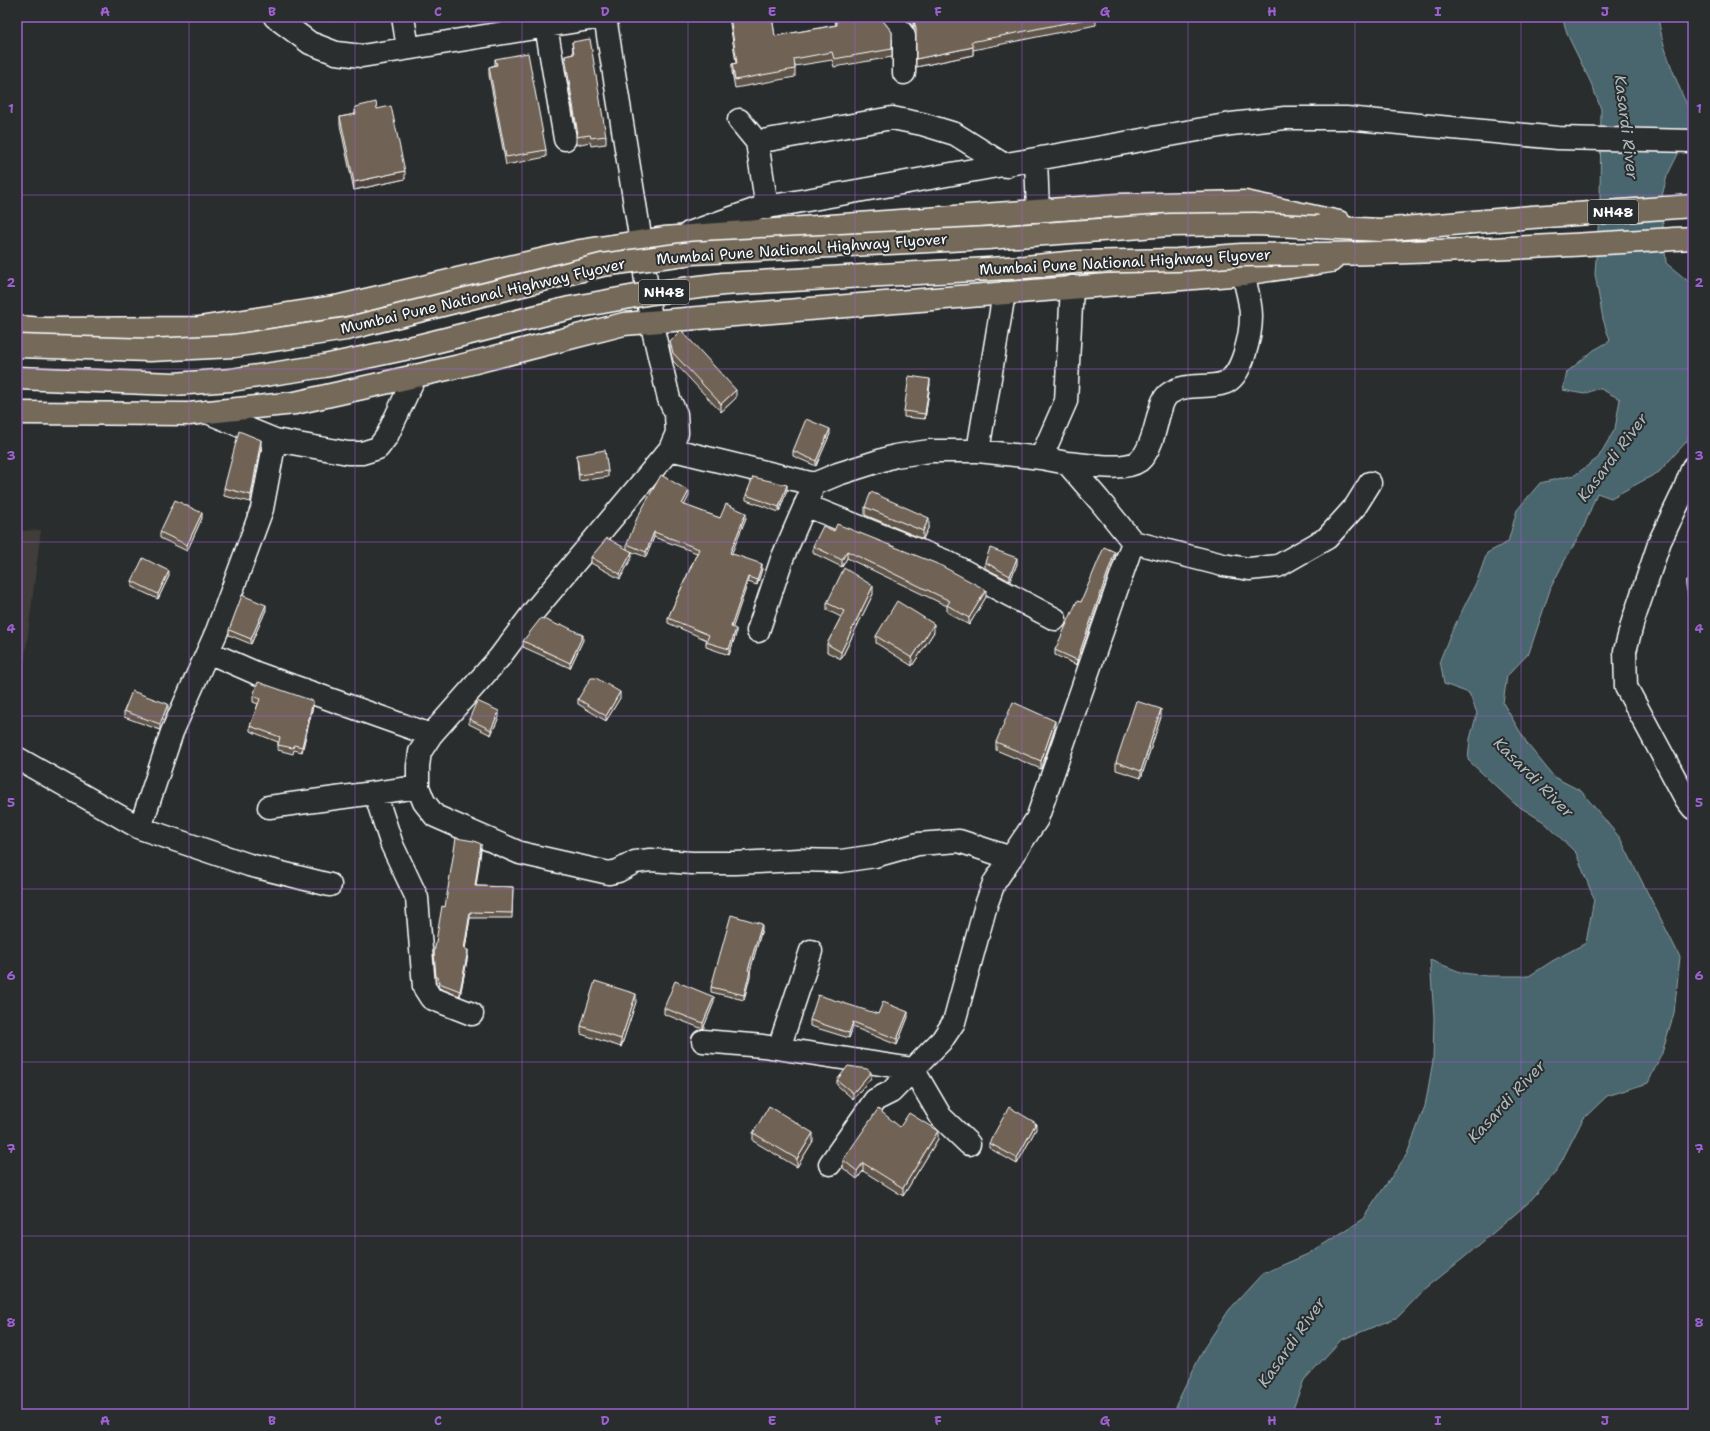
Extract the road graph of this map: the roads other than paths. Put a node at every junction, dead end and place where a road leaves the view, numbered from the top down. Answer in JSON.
{"nodes":[{"id":1,"x":275,"y":17,"type":"edge"},
{"id":2,"x":404,"y":17,"type":"edge"},
{"id":3,"x":602,"y":17,"type":"edge"},
{"id":4,"x":605,"y":17,"type":"edge"},
{"id":5,"x":890,"y":17,"type":"edge"},
{"id":6,"x":546,"y":26,"type":"junction"},
{"id":7,"x":408,"y":48,"type":"junction"},
{"id":8,"x":904,"y":73,"type":"dead end"},
{"id":9,"x":739,"y":120,"type":"dead end"},
{"id":10,"x":565,"y":139,"type":"dead end"},
{"id":11,"x":1693,"y":141,"type":"edge"},
{"id":12,"x":757,"y":142,"type":"junction"},
{"id":13,"x":1036,"y":160,"type":"junction"},
{"id":14,"x":1006,"y":166,"type":"junction"},
{"id":15,"x":1693,"y":206,"type":"edge"},
{"id":16,"x":767,"y":208,"type":"junction"},
{"id":17,"x":1038,"y":211,"type":"junction"},
{"id":18,"x":1380,"y":230,"type":"junction"},
{"id":19,"x":678,"y":237,"type":"junction"},
{"id":20,"x":1693,"y":238,"type":"edge"},
{"id":21,"x":640,"y":242,"type":"junction"},
{"id":22,"x":1379,"y":253,"type":"junction"},
{"id":23,"x":1243,"y":274,"type":"junction"},
{"id":24,"x":1072,"y":287,"type":"junction"},
{"id":25,"x":1004,"y":293,"type":"junction"},
{"id":26,"x":651,"y":321,"type":"junction"},
{"id":27,"x":17,"y":327,"type":"edge"},
{"id":28,"x":17,"y":346,"type":"edge"},
{"id":29,"x":415,"y":376,"type":"junction"},
{"id":30,"x":17,"y":378,"type":"edge"},
{"id":31,"x":207,"y":412,"type":"junction"},
{"id":32,"x":17,"y":413,"type":"edge"},
{"id":33,"x":276,"y":440,"type":"junction"},
{"id":34,"x":670,"y":449,"type":"junction"},
{"id":35,"x":978,"y":451,"type":"junction"},
{"id":36,"x":1041,"y":458,"type":"junction"},
{"id":37,"x":1067,"y":463,"type":"junction"},
{"id":38,"x":1693,"y":467,"type":"edge"},
{"id":39,"x":1370,"y":483,"type":"dead end"},
{"id":40,"x":814,"y":484,"type":"junction"},
{"id":41,"x":805,"y":505,"type":"junction"},
{"id":42,"x":1133,"y":542,"type":"junction"},
{"id":43,"x":1056,"y":619,"type":"dead end"},
{"id":44,"x":758,"y":631,"type":"dead end"},
{"id":45,"x":208,"y":652,"type":"junction"},
{"id":46,"x":431,"y":735,"type":"junction"},
{"id":47,"x":17,"y":758,"type":"edge"},
{"id":48,"x":418,"y":787,"type":"junction"},
{"id":49,"x":375,"y":793,"type":"junction"},
{"id":50,"x":1689,"y":804,"type":"edge"},
{"id":51,"x":270,"y":808,"type":"dead end"},
{"id":52,"x":140,"y":828,"type":"junction"},
{"id":53,"x":1011,"y":858,"type":"junction"},
{"id":54,"x":330,"y":885,"type":"dead end"},
{"id":55,"x":811,"y":951,"type":"dead end"},
{"id":56,"x":472,"y":1014,"type":"dead end"},
{"id":57,"x":703,"y":1041,"type":"dead end"},
{"id":58,"x":779,"y":1048,"type":"junction"},
{"id":59,"x":913,"y":1069,"type":"junction"},
{"id":60,"x":969,"y":1144,"type":"dead end"},
{"id":61,"x":830,"y":1164,"type":"dead end"}],
"edges":[{"from":1,"to":7,"type":"street"},
{"from":2,"to":7,"type":"street"},
{"from":3,"to":6,"type":"street"},
{"from":4,"to":21,"type":"street"},
{"from":5,"to":8,"type":"street"},
{"from":6,"to":7,"type":"street"},
{"from":6,"to":10,"type":"street"},
{"from":9,"to":12,"type":"street"},
{"from":11,"to":13,"type":"street"},
{"from":12,"to":14,"type":"street"},
{"from":12,"to":16,"type":"street"},
{"from":13,"to":14,"type":"street"},
{"from":13,"to":17,"type":"street"},
{"from":14,"to":16,"type":"street"},
{"from":15,"to":18,"type":"main road","number":"NH48"},
{"from":16,"to":19,"type":"street"},
{"from":17,"to":18,"type":"main road"},
{"from":17,"to":19,"type":"main road"},
{"from":18,"to":28,"type":"main road","name":"Mumbai Pune National Highway Flyover","number":"NH48","bridge":true},
{"from":19,"to":21,"type":"main road"},
{"from":20,"to":22,"type":"main road","number":"NH48"},
{"from":21,"to":26,"type":"street"},
{"from":21,"to":27,"type":"main road"},
{"from":22,"to":23,"type":"main road"},
{"from":22,"to":30,"type":"main road","name":"Mumbai Pune National Highway Flyover","number":"NH48","bridge":true},
{"from":23,"to":24,"type":"main road"},
{"from":23,"to":37,"type":"street"},
{"from":24,"to":25,"type":"main road"},
{"from":24,"to":36,"type":"street"},
{"from":25,"to":26,"type":"main road"},
{"from":25,"to":35,"type":"street"},
{"from":26,"to":29,"type":"main road"},
{"from":26,"to":34,"type":"street"},
{"from":29,"to":31,"type":"main road"},
{"from":29,"to":33,"type":"street"},
{"from":31,"to":32,"type":"main road"},
{"from":31,"to":33,"type":"street"},
{"from":33,"to":45,"type":"street"},
{"from":34,"to":40,"type":"street"},
{"from":34,"to":46,"type":"street"},
{"from":35,"to":36,"type":"street"},
{"from":35,"to":40,"type":"street"},
{"from":36,"to":37,"type":"street"},
{"from":37,"to":42,"type":"street"},
{"from":38,"to":50,"type":"street"},
{"from":39,"to":42,"type":"street"},
{"from":40,"to":41,"type":"street"},
{"from":41,"to":43,"type":"street"},
{"from":41,"to":44,"type":"street"},
{"from":42,"to":53,"type":"street"},
{"from":45,"to":46,"type":"street"},
{"from":45,"to":52,"type":"street"},
{"from":46,"to":48,"type":"street"},
{"from":47,"to":52,"type":"street"},
{"from":48,"to":49,"type":"street"},
{"from":48,"to":53,"type":"street"},
{"from":49,"to":51,"type":"street"},
{"from":49,"to":56,"type":"street"},
{"from":52,"to":54,"type":"street"},
{"from":53,"to":59,"type":"street"},
{"from":55,"to":58,"type":"street"},
{"from":57,"to":58,"type":"street"},
{"from":58,"to":59,"type":"street"},
{"from":59,"to":60,"type":"street"},
{"from":59,"to":61,"type":"street"}]}
